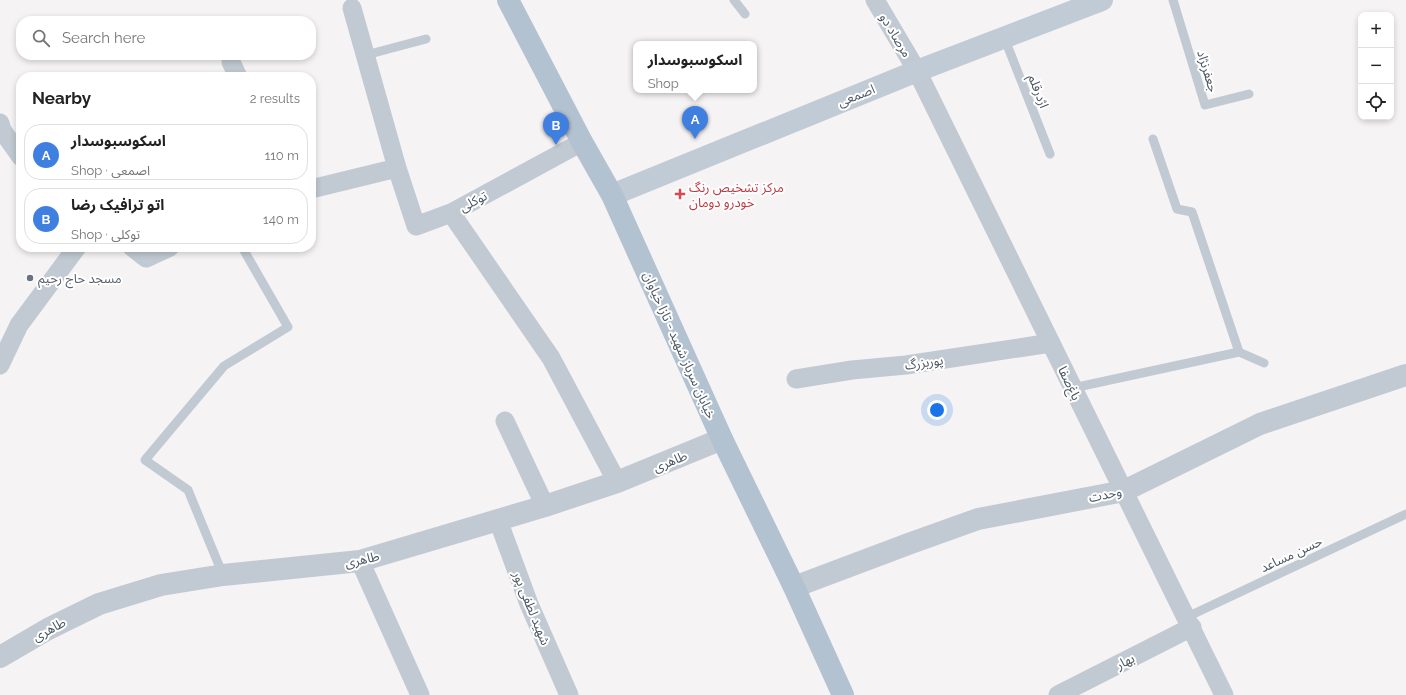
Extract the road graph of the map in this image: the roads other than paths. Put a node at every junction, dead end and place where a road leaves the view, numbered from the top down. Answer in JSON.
{"nodes":[{"id":1,"x":508,"y":0,"type":"edge"},
{"id":2,"x":734,"y":0,"type":"edge"},
{"id":3,"x":875,"y":0,"type":"edge"},
{"id":4,"x":1102,"y":0,"type":"edge"},
{"id":5,"x":1173,"y":0,"type":"edge"},
{"id":6,"x":352,"y":8,"type":"dead end"},
{"id":7,"x":745,"y":14,"type":"dead end"},
{"id":8,"x":1004,"y":37,"type":"junction"},
{"id":9,"x":426,"y":39,"type":"dead end"},
{"id":10,"x":366,"y":56,"type":"junction"},
{"id":11,"x":917,"y":71,"type":"junction"},
{"id":12,"x":1249,"y":94,"type":"dead end"},
{"id":13,"x":1,"y":128,"type":"edge"},
{"id":14,"x":1153,"y":139,"type":"dead end"},
{"id":15,"x":582,"y":142,"type":"junction"},
{"id":16,"x":16,"y":150,"type":"edge"},
{"id":17,"x":1050,"y":154,"type":"dead end"},
{"id":18,"x":397,"y":168,"type":"junction"},
{"id":19,"x":316,"y":188,"type":"edge"},
{"id":20,"x":612,"y":195,"type":"junction"},
{"id":21,"x":450,"y":213,"type":"junction"},
{"id":22,"x":73,"y":252,"type":"edge"},
{"id":23,"x":138,"y":252,"type":"edge"},
{"id":24,"x":159,"y":252,"type":"edge"},
{"id":25,"x":245,"y":252,"type":"edge"},
{"id":26,"x":1051,"y":343,"type":"junction"},
{"id":27,"x":1239,"y":352,"type":"junction"},
{"id":28,"x":1264,"y":363,"type":"dead end"},
{"id":29,"x":0,"y":365,"type":"edge"},
{"id":30,"x":1406,"y":375,"type":"edge"},
{"id":31,"x":796,"y":379,"type":"dead end"},
{"id":32,"x":1073,"y":388,"type":"junction"},
{"id":33,"x":505,"y":421,"type":"dead end"},
{"id":34,"x":722,"y":440,"type":"junction"},
{"id":35,"x":617,"y":482,"type":"junction"},
{"id":36,"x":1124,"y":491,"type":"junction"},
{"id":37,"x":545,"y":506,"type":"junction"},
{"id":38,"x":1406,"y":514,"type":"edge"},
{"id":39,"x":498,"y":520,"type":"junction"},
{"id":40,"x":360,"y":561,"type":"junction"},
{"id":41,"x":223,"y":575,"type":"junction"},
{"id":42,"x":794,"y":588,"type":"junction"},
{"id":43,"x":1189,"y":622,"type":"junction"},
{"id":44,"x":0,"y":657,"type":"edge"},
{"id":45,"x":420,"y":695,"type":"edge"},
{"id":46,"x":569,"y":695,"type":"edge"},
{"id":47,"x":843,"y":695,"type":"edge"},
{"id":48,"x":1058,"y":695,"type":"edge"},
{"id":49,"x":1224,"y":695,"type":"edge"}],
"edges":[{"from":1,"to":15,"type":"main road","name":"خیابان سرباز شهید - تازا خیاوان"},
{"from":2,"to":7,"type":"lane"},
{"from":3,"to":11,"type":"street","name":"مرصاد دو"},
{"from":4,"to":8,"type":"main road","name":"اصمعی"},
{"from":5,"to":12,"type":"lane","name":"جعفرنژاد"},
{"from":6,"to":10,"type":"street","name":"توکلی"},
{"from":8,"to":11,"type":"main road","name":"اصمعی"},
{"from":8,"to":17,"type":"lane","name":"اژدرقلم"},
{"from":9,"to":10,"type":"lane"},
{"from":10,"to":18,"type":"street","name":"توکلی"},
{"from":11,"to":20,"type":"main road","name":"اصمعی"},
{"from":11,"to":26,"type":"street","name":"باغ‌صفا"},
{"from":13,"to":16,"type":"street"},
{"from":14,"to":27,"type":"lane"},
{"from":15,"to":20,"type":"main road","name":"خیابان سرباز شهید - تازا خیاوان"},
{"from":15,"to":21,"type":"street","name":"توکلی"},
{"from":18,"to":19,"type":"street"},
{"from":18,"to":21,"type":"street","name":"توکلی"},
{"from":20,"to":34,"type":"main road","name":"خیابان سرباز شهید - تازا خیاوان"},
{"from":21,"to":35,"type":"street"},
{"from":22,"to":29,"type":"street"},
{"from":23,"to":24,"type":"street"},
{"from":25,"to":41,"type":"lane"},
{"from":26,"to":31,"type":"street","name":"پوربزرگ"},
{"from":26,"to":32,"type":"street","name":"باغ‌صفا"},
{"from":27,"to":28,"type":"lane"},
{"from":27,"to":32,"type":"lane"},
{"from":30,"to":36,"type":"street","name":"وحدت"},
{"from":32,"to":36,"type":"street","name":"باغ‌صفا"},
{"from":33,"to":37,"type":"street"},
{"from":34,"to":35,"type":"street","name":"طاهری"},
{"from":34,"to":42,"type":"main road","name":"خیابان سرباز شهید - تازا خیاوان"},
{"from":35,"to":37,"type":"street","name":"طاهری"},
{"from":36,"to":42,"type":"street","name":"وحدت"},
{"from":36,"to":43,"type":"street","name":"باغ‌صفا"},
{"from":37,"to":39,"type":"street","name":"طاهری"},
{"from":38,"to":43,"type":"lane","name":"حسن مساعد"},
{"from":39,"to":40,"type":"street","name":"طاهری"},
{"from":39,"to":46,"type":"street","name":"شهید لطفی پور"},
{"from":40,"to":41,"type":"street","name":"طاهری"},
{"from":40,"to":45,"type":"street"},
{"from":41,"to":44,"type":"street","name":"طاهری"},
{"from":42,"to":47,"type":"main road","name":"خیابان سرباز شهید - تازا خیاوان"},
{"from":43,"to":48,"type":"street","name":"بهار"},
{"from":43,"to":49,"type":"street","name":"باغ‌صفا"}]}
